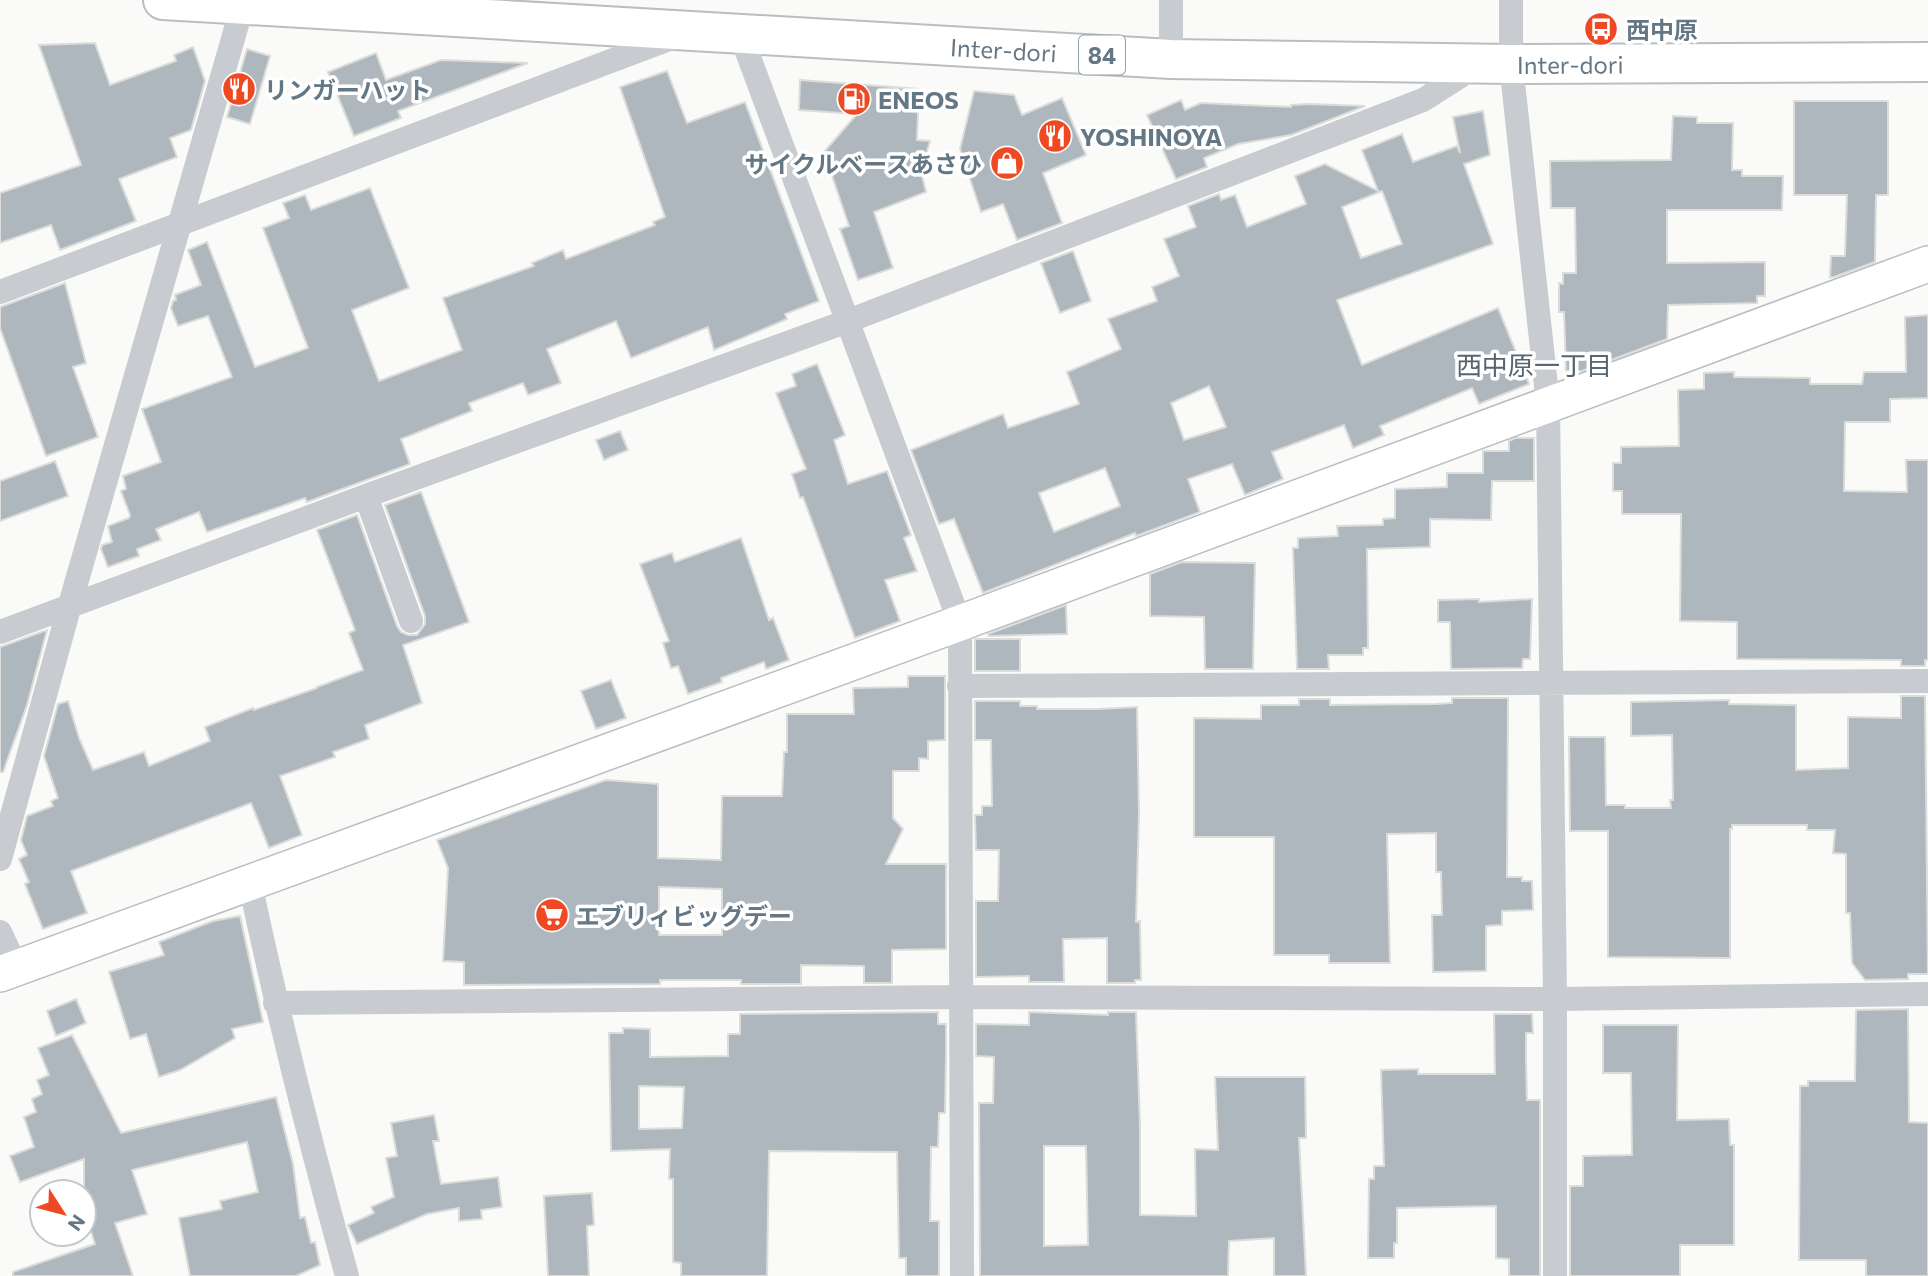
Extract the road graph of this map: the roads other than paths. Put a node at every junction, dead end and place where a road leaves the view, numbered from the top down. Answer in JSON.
{"nodes":[{"id":1,"x":163,"y":0,"type":"edge"},
{"id":2,"x":1171,"y":0,"type":"edge"},
{"id":3,"x":1511,"y":0,"type":"edge"},
{"id":4,"x":257,"y":3,"type":"edge"},
{"id":5,"x":694,"y":30,"type":"junction"},
{"id":6,"x":740,"y":33,"type":"junction"},
{"id":7,"x":1171,"y":59,"type":"junction"},
{"id":8,"x":1928,"y":62,"type":"edge"},
{"id":9,"x":1496,"y":64,"type":"junction"},
{"id":10,"x":179,"y":224,"type":"junction"},
{"id":11,"x":1928,"y":264,"type":"edge"},
{"id":12,"x":0,"y":292,"type":"edge"},
{"id":13,"x":848,"y":321,"type":"junction"},
{"id":14,"x":1548,"y":404,"type":"junction"},
{"id":15,"x":366,"y":496,"type":"junction"},
{"id":16,"x":69,"y":608,"type":"junction"},
{"id":17,"x":411,"y":621,"type":"dead end"},
{"id":18,"x":960,"y":623,"type":"junction"},
{"id":19,"x":0,"y":632,"type":"edge"},
{"id":20,"x":1928,"y":681,"type":"edge"},
{"id":21,"x":1552,"y":684,"type":"junction"},
{"id":22,"x":959,"y":686,"type":"junction"},
{"id":23,"x":0,"y":859,"type":"edge"},
{"id":24,"x":250,"y":883,"type":"junction"},
{"id":25,"x":0,"y":932,"type":"edge"},
{"id":26,"x":9,"y":971,"type":"edge"},
{"id":27,"x":1928,"y":994,"type":"edge"},
{"id":28,"x":961,"y":997,"type":"junction"},
{"id":29,"x":1555,"y":999,"type":"junction"},
{"id":30,"x":275,"y":1003,"type":"junction"},
{"id":31,"x":347,"y":1276,"type":"edge"},
{"id":32,"x":962,"y":1276,"type":"edge"},
{"id":33,"x":1555,"y":1276,"type":"edge"}],
"edges":[{"from":1,"to":4,"type":"main road","name":"Inter-dori","number":"84"},
{"from":2,"to":7,"type":"street"},
{"from":3,"to":9,"type":"street"},
{"from":4,"to":5,"type":"main road","name":"Inter-dori","number":"84"},
{"from":4,"to":10,"type":"street"},
{"from":5,"to":6,"type":"main road","name":"Inter-dori","number":"84"},
{"from":5,"to":10,"type":"street"},
{"from":6,"to":7,"type":"main road","name":"Inter-dori","number":"84"},
{"from":6,"to":13,"type":"street"},
{"from":7,"to":9,"type":"main road","name":"Inter-dori","number":"84"},
{"from":8,"to":9,"type":"main road","name":"Inter-dori","number":"84"},
{"from":9,"to":13,"type":"street"},
{"from":9,"to":14,"type":"street"},
{"from":10,"to":12,"type":"street"},
{"from":10,"to":16,"type":"street"},
{"from":11,"to":14,"type":"street"},
{"from":13,"to":15,"type":"street"},
{"from":13,"to":18,"type":"street"},
{"from":14,"to":18,"type":"street"},
{"from":14,"to":21,"type":"street"},
{"from":15,"to":16,"type":"street"},
{"from":15,"to":17,"type":"street"},
{"from":16,"to":19,"type":"street"},
{"from":16,"to":23,"type":"street"},
{"from":18,"to":22,"type":"street"},
{"from":18,"to":24,"type":"street"},
{"from":20,"to":21,"type":"street"},
{"from":21,"to":22,"type":"street"},
{"from":21,"to":29,"type":"street"},
{"from":22,"to":28,"type":"street"},
{"from":24,"to":26,"type":"street"},
{"from":24,"to":30,"type":"street"},
{"from":25,"to":26,"type":"street"},
{"from":27,"to":29,"type":"street"},
{"from":28,"to":29,"type":"street"},
{"from":28,"to":30,"type":"street"},
{"from":28,"to":32,"type":"street"},
{"from":29,"to":33,"type":"street"},
{"from":30,"to":31,"type":"street"}]}
